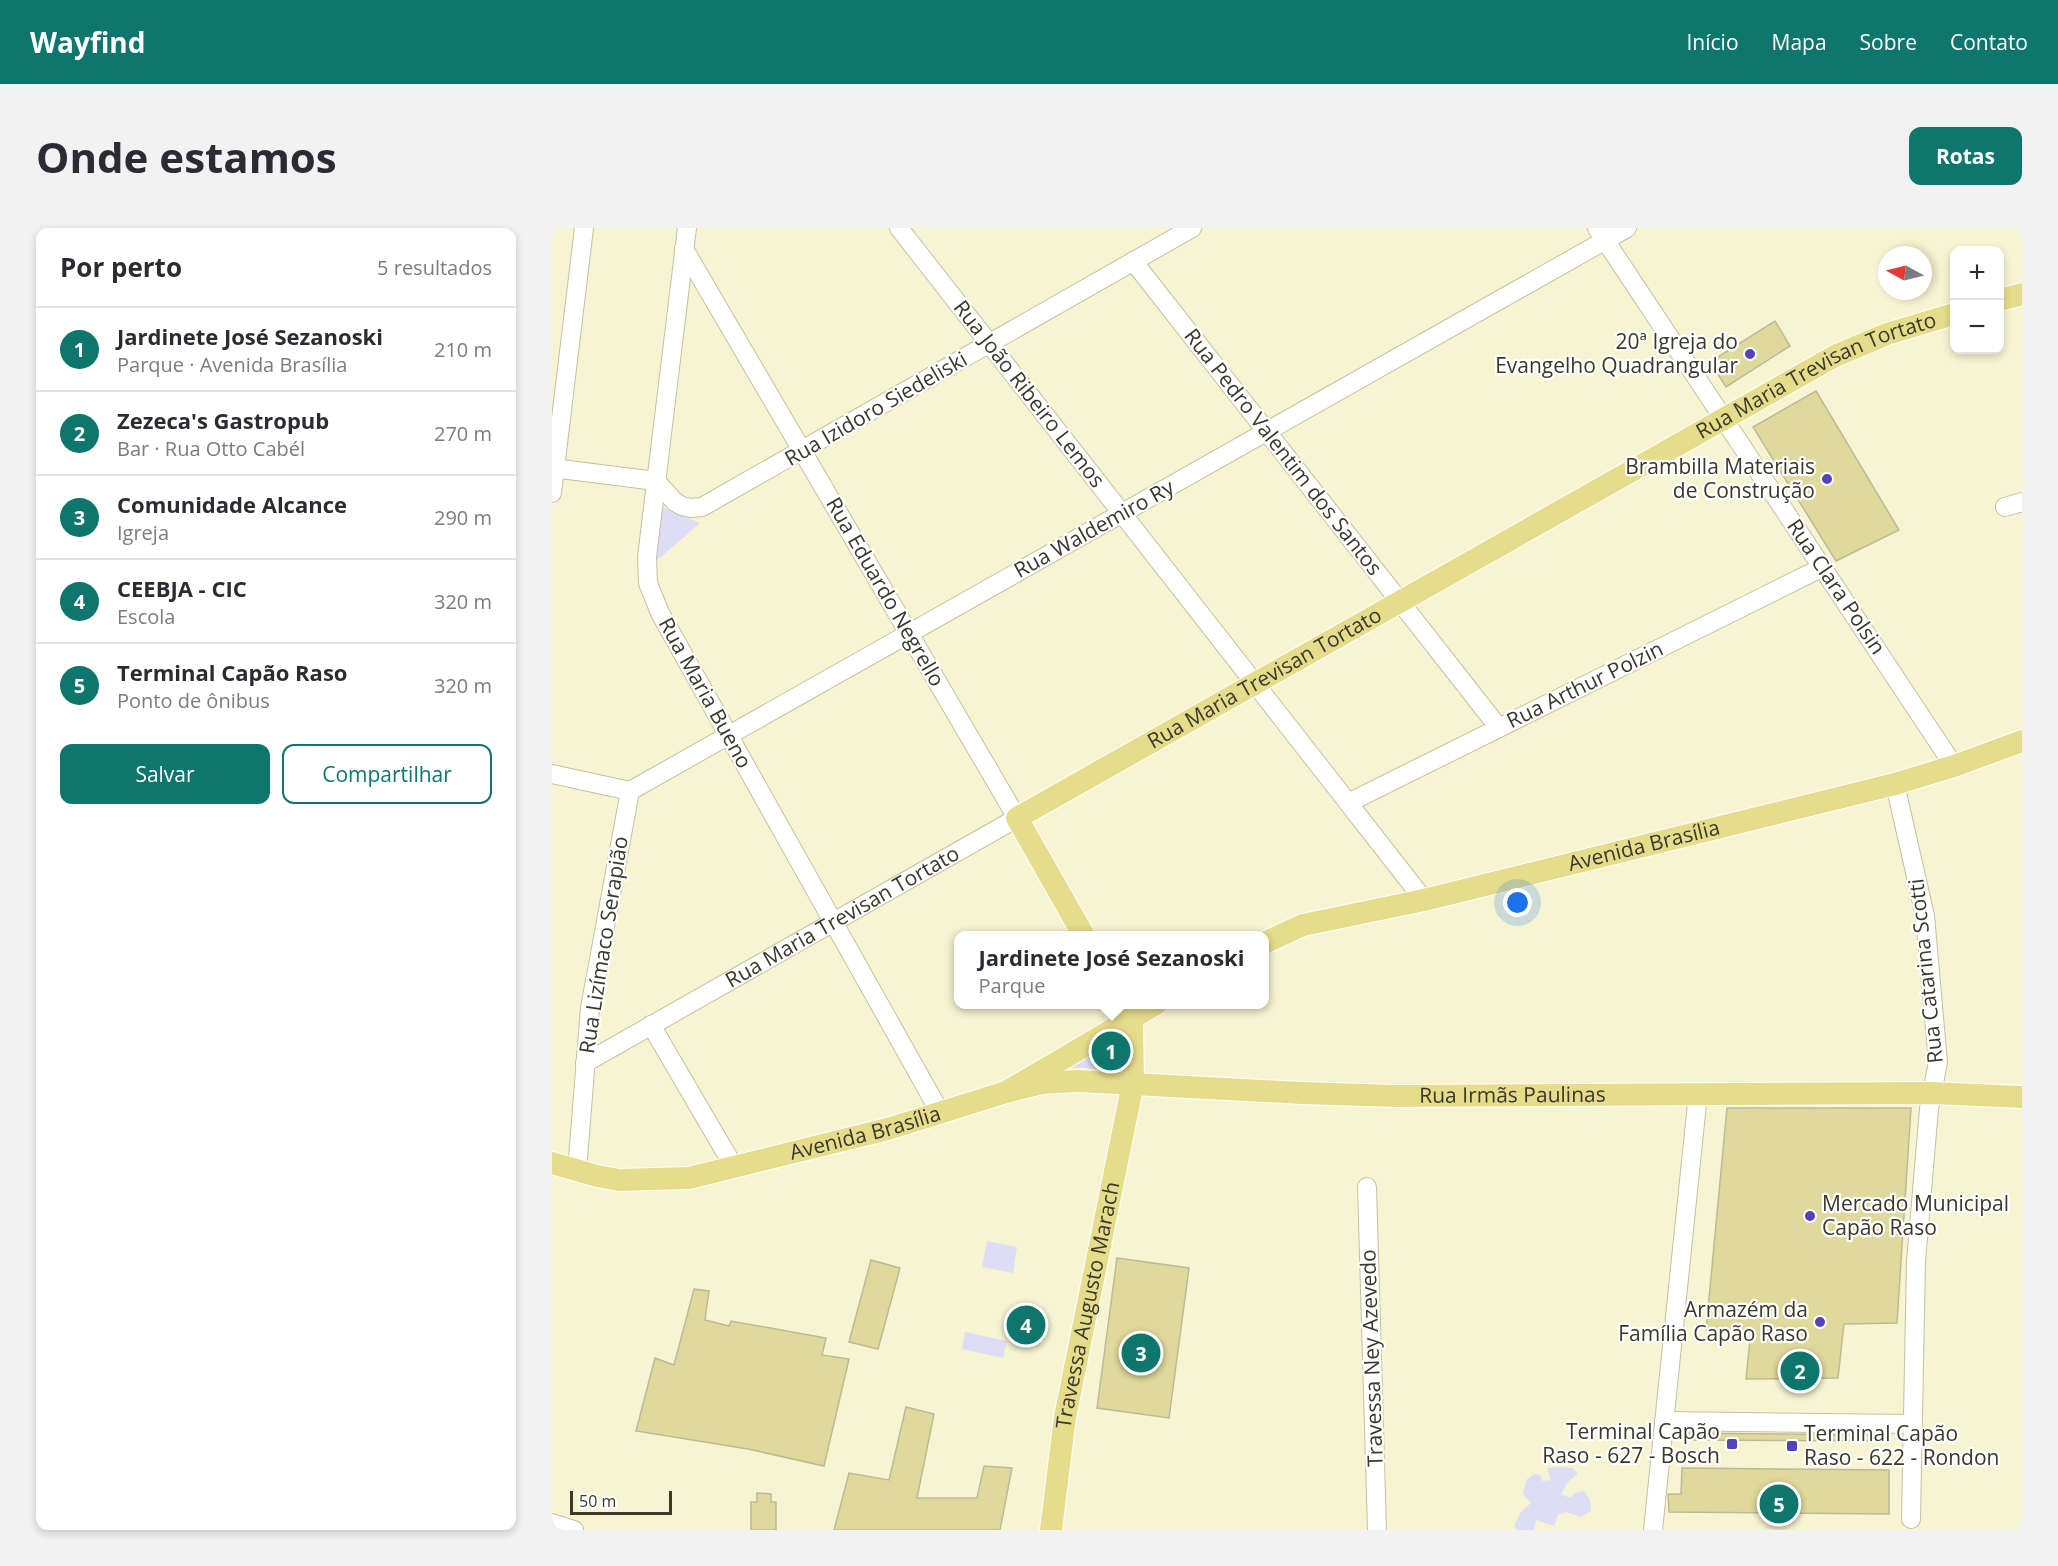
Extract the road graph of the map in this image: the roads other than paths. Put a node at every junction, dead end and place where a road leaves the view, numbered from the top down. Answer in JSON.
{"nodes":[{"id":1,"x":584,"y":228,"type":"edge"},
{"id":2,"x":687,"y":228,"type":"edge"},
{"id":3,"x":899,"y":228,"type":"edge"},
{"id":4,"x":1192,"y":228,"type":"edge"},
{"id":5,"x":1627,"y":228,"type":"edge"},
{"id":6,"x":1601,"y":234,"type":"edge"},
{"id":7,"x":684,"y":249,"type":"junction"},
{"id":8,"x":1133,"y":261,"type":"junction"},
{"id":9,"x":2022,"y":294,"type":"edge"},
{"id":10,"x":2004,"y":299,"type":"edge"},
{"id":11,"x":1950,"y":315,"type":"edge"},
{"id":12,"x":989,"y":344,"type":"junction"},
{"id":13,"x":1724,"y":418,"type":"junction"},
{"id":14,"x":1267,"y":431,"type":"junction"},
{"id":15,"x":802,"y":451,"type":"junction"},
{"id":16,"x":554,"y":468,"type":"edge"},
{"id":17,"x":656,"y":482,"type":"junction"},
{"id":18,"x":552,"y":493,"type":"edge"},
{"id":19,"x":1122,"y":513,"type":"junction"},
{"id":20,"x":1822,"y":567,"type":"junction"},
{"id":21,"x":1400,"y":601,"type":"junction"},
{"id":22,"x":909,"y":634,"type":"junction"},
{"id":23,"x":1255,"y":683,"type":"junction"},
{"id":24,"x":1499,"y":728,"type":"junction"},
{"id":25,"x":729,"y":735,"type":"junction"},
{"id":26,"x":2022,"y":741,"type":"edge"},
{"id":27,"x":1954,"y":766,"type":"junction"},
{"id":28,"x":552,"y":774,"type":"edge"},
{"id":29,"x":1895,"y":784,"type":"junction"},
{"id":30,"x":630,"y":791,"type":"junction"},
{"id":31,"x":1348,"y":803,"type":"junction"},
{"id":32,"x":1017,"y":818,"type":"junction"},
{"id":33,"x":1424,"y":900,"type":"junction"},
{"id":34,"x":834,"y":922,"type":"junction"},
{"id":35,"x":1081,"y":931,"type":"edge"},
{"id":36,"x":1269,"y":941,"type":"edge"},
{"id":37,"x":1128,"y":1011,"type":"edge"},
{"id":38,"x":651,"y":1025,"type":"junction"},
{"id":39,"x":585,"y":1063,"type":"junction"},
{"id":40,"x":1133,"y":1083,"type":"junction"},
{"id":41,"x":1006,"y":1092,"type":"junction"},
{"id":42,"x":1932,"y":1093,"type":"junction"},
{"id":43,"x":1698,"y":1094,"type":"junction"},
{"id":44,"x":2022,"y":1097,"type":"edge"},
{"id":45,"x":941,"y":1113,"type":"junction"},
{"id":46,"x":552,"y":1163,"type":"edge"},
{"id":47,"x":734,"y":1167,"type":"junction"},
{"id":48,"x":577,"y":1171,"type":"junction"},
{"id":49,"x":1367,"y":1187,"type":"dead end"},
{"id":50,"x":1664,"y":1421,"type":"junction"},
{"id":51,"x":1912,"y":1424,"type":"junction"},
{"id":52,"x":552,"y":1523,"type":"edge"},
{"id":53,"x":1912,"y":1526,"type":"edge"},
{"id":54,"x":573,"y":1530,"type":"edge"},
{"id":55,"x":1051,"y":1530,"type":"edge"},
{"id":56,"x":1377,"y":1530,"type":"edge"},
{"id":57,"x":1653,"y":1530,"type":"edge"}],
"edges":[{"from":1,"to":16,"type":"street"},
{"from":2,"to":7,"type":"street","name":"Rua Maria Bueno"},
{"from":3,"to":12,"type":"street","name":"Rua João Ribeiro Lemos"},
{"from":4,"to":8,"type":"street","name":"Rua Izidoro Siedeliski"},
{"from":5,"to":6,"type":"street","name":"Rua Waldemiro Ry"},
{"from":6,"to":13,"type":"street","name":"Rua Clara Polsin"},
{"from":6,"to":14,"type":"street","name":"Rua Waldemiro Ry"},
{"from":7,"to":15,"type":"street","name":"Rua Eduardo Negrello"},
{"from":7,"to":17,"type":"street","name":"Rua Maria Bueno"},
{"from":8,"to":12,"type":"street","name":"Rua Izidoro Siedeliski"},
{"from":8,"to":14,"type":"street","name":"Rua Pedro Valentim dos Santos"},
{"from":9,"to":10,"type":"main road"},
{"from":11,"to":13,"type":"main road","name":"Rua Maria Trevisan Tortato"},
{"from":12,"to":15,"type":"street","name":"Rua Izidoro Siedeliski"},
{"from":12,"to":19,"type":"street","name":"Rua João Ribeiro Lemos"},
{"from":13,"to":20,"type":"street","name":"Rua Clara Polsin"},
{"from":13,"to":21,"type":"main road","name":"Rua Maria Trevisan Tortato"},
{"from":14,"to":19,"type":"street","name":"Rua Waldemiro Ry"},
{"from":14,"to":21,"type":"street","name":"Rua Pedro Valentim dos Santos"},
{"from":15,"to":17,"type":"street","name":"Rua Izidoro Siedeliski"},
{"from":15,"to":22,"type":"street","name":"Rua Eduardo Negrello"},
{"from":16,"to":17,"type":"street"},
{"from":16,"to":18,"type":"street"},
{"from":17,"to":25,"type":"street","name":"Rua Maria Bueno"},
{"from":19,"to":22,"type":"street","name":"Rua Waldemiro Ry"},
{"from":19,"to":23,"type":"street","name":"Rua João Ribeiro Lemos"},
{"from":20,"to":24,"type":"street","name":"Rua Arthur Polzin"},
{"from":20,"to":27,"type":"street","name":"Rua Clara Polsin"},
{"from":21,"to":23,"type":"main road","name":"Rua Maria Trevisan Tortato"},
{"from":21,"to":24,"type":"street","name":"Rua Pedro Valentim dos Santos"},
{"from":22,"to":25,"type":"street","name":"Rua Waldemiro Ry"},
{"from":22,"to":32,"type":"street","name":"Rua Eduardo Negrello"},
{"from":23,"to":31,"type":"street","name":"Rua João Ribeiro Lemos"},
{"from":23,"to":32,"type":"main road","name":"Rua Maria Trevisan Tortato"},
{"from":24,"to":31,"type":"street","name":"Rua Arthur Polzin"},
{"from":25,"to":30,"type":"street","name":"Rua Waldemiro Ry"},
{"from":25,"to":34,"type":"street","name":"Rua Maria Bueno"},
{"from":26,"to":27,"type":"main road","name":"Avenida Brasília"},
{"from":27,"to":29,"type":"main road","name":"Avenida Brasília"},
{"from":28,"to":30,"type":"street"},
{"from":29,"to":33,"type":"main road","name":"Avenida Brasília"},
{"from":29,"to":42,"type":"street","name":"Rua Catarina Scotti"},
{"from":30,"to":39,"type":"street","name":"Rua Lizímaco Serapião"},
{"from":31,"to":33,"type":"street","name":"Rua João Ribeiro Lemos"},
{"from":32,"to":34,"type":"street","name":"Rua Maria Trevisan Tortato"},
{"from":32,"to":35,"type":"main road","name":"Rua Eduardo Negrello"},
{"from":33,"to":36,"type":"main road","name":"Avenida Brasília"},
{"from":34,"to":38,"type":"street","name":"Rua Maria Trevisan Tortato"},
{"from":34,"to":45,"type":"street","name":"Rua Maria Bueno"},
{"from":37,"to":40,"type":"main road"},
{"from":37,"to":41,"type":"main road","name":"Avenida Brasília"},
{"from":38,"to":39,"type":"street","name":"Rua Maria Trevisan Tortato"},
{"from":38,"to":47,"type":"street"},
{"from":39,"to":48,"type":"street","name":"Rua Lizímaco Serapião"},
{"from":40,"to":41,"type":"main road","name":"Rua Irmãs Paulinas"},
{"from":40,"to":43,"type":"main road","name":"Rua Irmãs Paulinas"},
{"from":40,"to":55,"type":"main road","name":"Travessa Augusto Marach"},
{"from":41,"to":45,"type":"main road","name":"Avenida Brasília"},
{"from":42,"to":43,"type":"main road","name":"Rua Irmãs Paulinas"},
{"from":42,"to":44,"type":"main road","name":"Rua Irmãs Paulinas"},
{"from":42,"to":51,"type":"street","name":"Rua Catarina Scotti"},
{"from":43,"to":50,"type":"street"},
{"from":45,"to":47,"type":"main road","name":"Avenida Brasília"},
{"from":46,"to":48,"type":"main road","name":"Avenida Brasília"},
{"from":47,"to":48,"type":"main road","name":"Avenida Brasília"},
{"from":49,"to":56,"type":"street","name":"Travessa Ney Azevedo"},
{"from":50,"to":51,"type":"street"},
{"from":50,"to":57,"type":"street"},
{"from":51,"to":53,"type":"street","name":"Rua Catarina Scotti"},
{"from":52,"to":54,"type":"street"}]}
